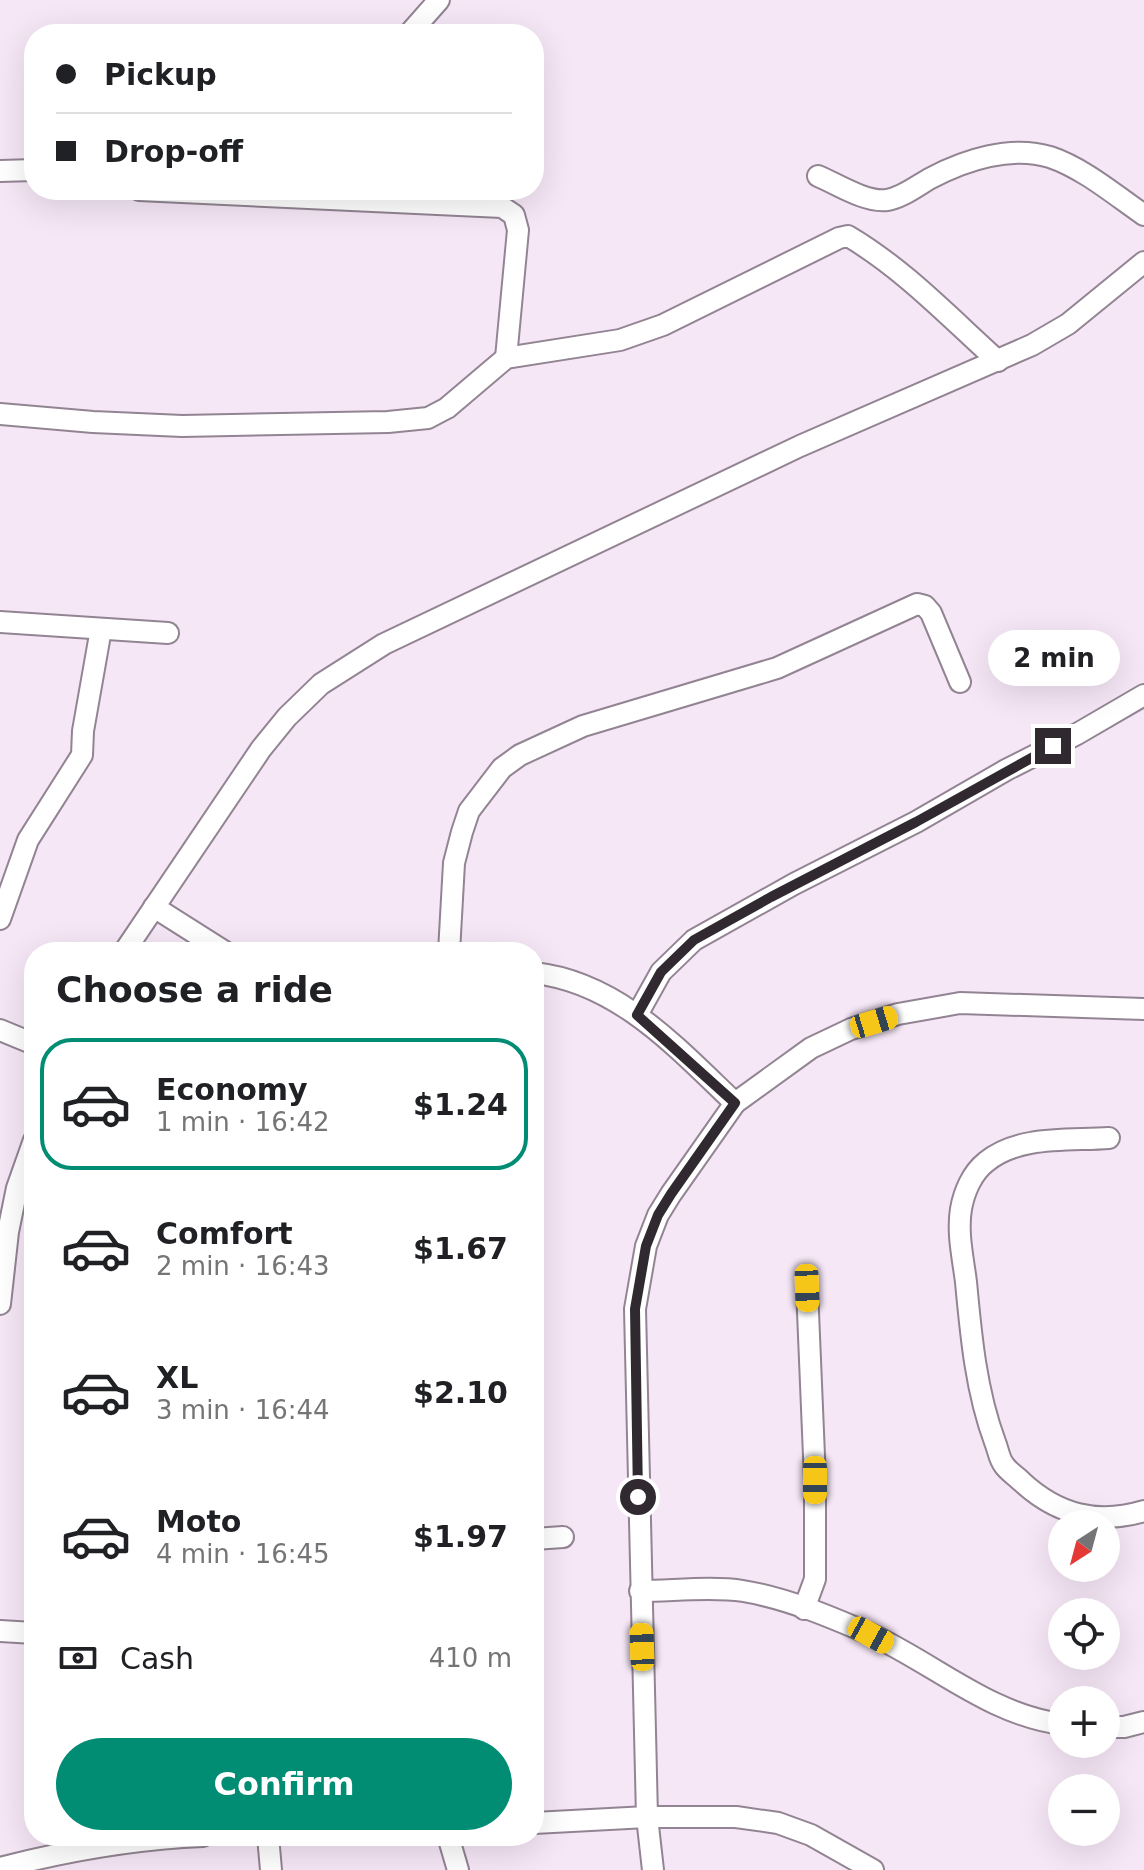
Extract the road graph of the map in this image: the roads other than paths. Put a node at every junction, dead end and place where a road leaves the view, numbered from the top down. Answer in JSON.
{"nodes":[{"id":1,"x":439,"y":0,"type":"edge"},
{"id":2,"x":418,"y":24,"type":"edge"},
{"id":3,"x":24,"y":170,"type":"edge"},
{"id":4,"x":0,"y":171,"type":"edge"},
{"id":5,"x":818,"y":176,"type":"dead end"},
{"id":6,"x":353,"y":200,"type":"edge"},
{"id":7,"x":1144,"y":215,"type":"edge"},
{"id":8,"x":1144,"y":262,"type":"edge"},
{"id":9,"x":506,"y":358,"type":"junction"},
{"id":10,"x":998,"y":361,"type":"junction"},
{"id":11,"x":0,"y":414,"type":"edge"},
{"id":12,"x":0,"y":622,"type":"edge"},
{"id":13,"x":101,"y":629,"type":"junction"},
{"id":14,"x":168,"y":633,"type":"dead end"},
{"id":15,"x":960,"y":682,"type":"dead end"},
{"id":16,"x":1144,"y":695,"type":"edge"},
{"id":17,"x":154,"y":907,"type":"junction"},
{"id":18,"x":0,"y":919,"type":"edge"},
{"id":19,"x":131,"y":942,"type":"edge"},
{"id":20,"x":209,"y":942,"type":"edge"},
{"id":21,"x":450,"y":942,"type":"edge"},
{"id":22,"x":544,"y":974,"type":"edge"},
{"id":23,"x":1144,"y":1009,"type":"edge"},
{"id":24,"x":637,"y":1015,"type":"junction"},
{"id":25,"x":0,"y":1030,"type":"edge"},
{"id":26,"x":24,"y":1040,"type":"edge"},
{"id":27,"x":735,"y":1103,"type":"junction"},
{"id":28,"x":1109,"y":1138,"type":"dead end"},
{"id":29,"x":24,"y":1168,"type":"edge"},
{"id":30,"x":807,"y":1288,"type":"dead end"},
{"id":31,"x":0,"y":1304,"type":"edge"},
{"id":32,"x":1144,"y":1511,"type":"edge"},
{"id":33,"x":563,"y":1537,"type":"dead end"},
{"id":34,"x":544,"y":1538,"type":"edge"},
{"id":35,"x":640,"y":1591,"type":"junction"},
{"id":36,"x":804,"y":1609,"type":"junction"},
{"id":37,"x":0,"y":1631,"type":"edge"},
{"id":38,"x":24,"y":1632,"type":"edge"},
{"id":39,"x":1048,"y":1721,"type":"edge"},
{"id":40,"x":1144,"y":1722,"type":"edge"},
{"id":41,"x":1120,"y":1727,"type":"edge"},
{"id":42,"x":647,"y":1817,"type":"junction"},
{"id":43,"x":544,"y":1822,"type":"edge"},
{"id":44,"x":116,"y":1846,"type":"edge"},
{"id":45,"x":269,"y":1846,"type":"edge"},
{"id":46,"x":451,"y":1846,"type":"edge"},
{"id":47,"x":49,"y":1863,"type":"edge"},
{"id":48,"x":0,"y":1868,"type":"edge"},
{"id":49,"x":271,"y":1870,"type":"edge"},
{"id":50,"x":458,"y":1870,"type":"edge"},
{"id":51,"x":653,"y":1870,"type":"edge"},
{"id":52,"x":873,"y":1870,"type":"edge"}],
"edges":[{"from":1,"to":2,"type":"street"},
{"from":3,"to":4,"type":"street"},
{"from":5,"to":7,"type":"street"},
{"from":6,"to":9,"type":"street"},
{"from":8,"to":10,"type":"street"},
{"from":9,"to":10,"type":"street"},
{"from":9,"to":11,"type":"street"},
{"from":10,"to":17,"type":"street"},
{"from":12,"to":13,"type":"street"},
{"from":13,"to":14,"type":"street"},
{"from":13,"to":18,"type":"street"},
{"from":15,"to":21,"type":"street"},
{"from":16,"to":24,"type":"street"},
{"from":17,"to":19,"type":"street"},
{"from":17,"to":20,"type":"street"},
{"from":22,"to":24,"type":"street"},
{"from":23,"to":27,"type":"street"},
{"from":24,"to":27,"type":"street"},
{"from":25,"to":26,"type":"street"},
{"from":27,"to":35,"type":"street"},
{"from":28,"to":32,"type":"street"},
{"from":29,"to":31,"type":"street"},
{"from":30,"to":36,"type":"street"},
{"from":33,"to":34,"type":"street"},
{"from":35,"to":36,"type":"street"},
{"from":35,"to":42,"type":"street"},
{"from":36,"to":39,"type":"street"},
{"from":37,"to":38,"type":"street"},
{"from":40,"to":41,"type":"street"},
{"from":42,"to":43,"type":"street"},
{"from":42,"to":51,"type":"street"},
{"from":42,"to":52,"type":"street"},
{"from":44,"to":47,"type":"street"},
{"from":45,"to":49,"type":"street"},
{"from":46,"to":50,"type":"street"},
{"from":47,"to":48,"type":"street"}]}
